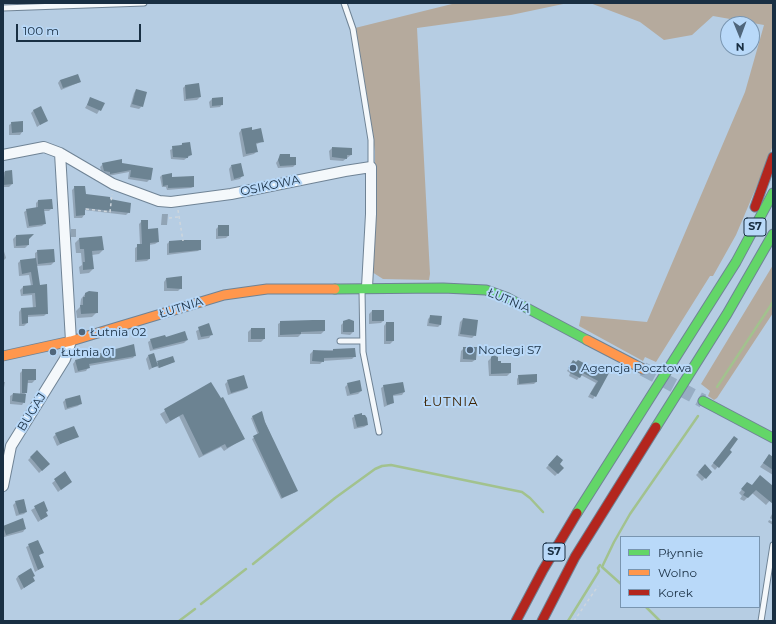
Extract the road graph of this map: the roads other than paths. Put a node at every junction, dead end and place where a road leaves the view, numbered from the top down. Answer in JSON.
{"nodes":[{"id":1,"x":144,"y":3,"type":"edge"},
{"id":2,"x":344,"y":3,"type":"edge"},
{"id":3,"x":3,"y":8,"type":"edge"},
{"id":4,"x":60,"y":153,"type":"junction"},
{"id":5,"x":3,"y":155,"type":"edge"},
{"id":6,"x":773,"y":157,"type":"edge"},
{"id":7,"x":371,"y":167,"type":"junction"},
{"id":8,"x":773,"y":192,"type":"edge"},
{"id":9,"x":773,"y":234,"type":"edge"},
{"id":10,"x":773,"y":250,"type":"edge"},
{"id":11,"x":736,"y":262,"type":"junction"},
{"id":12,"x":752,"y":273,"type":"junction"},
{"id":13,"x":364,"y":287,"type":"junction"},
{"id":14,"x":71,"y":341,"type":"junction"},
{"id":15,"x":340,"y":341,"type":"dead end"},
{"id":16,"x":362,"y":341,"type":"junction"},
{"id":17,"x":3,"y":356,"type":"edge"},
{"id":18,"x":643,"y":369,"type":"tunnel mouth"},
{"id":19,"x":703,"y":401,"type":"tunnel mouth"},
{"id":20,"x":379,"y":432,"type":"dead end"},
{"id":21,"x":773,"y":438,"type":"edge"},
{"id":22,"x":3,"y":486,"type":"edge"},
{"id":23,"x":773,"y":545,"type":"edge"},
{"id":24,"x":761,"y":620,"type":"edge"},
{"id":25,"x":516,"y":621,"type":"edge"},
{"id":26,"x":542,"y":621,"type":"edge"}],
"edges":[{"from":1,"to":3,"type":"lane"},
{"from":2,"to":7,"type":"lane"},
{"from":4,"to":5,"type":"street","name":"OSIKOWA"},
{"from":4,"to":7,"type":"street","name":"OSIKOWA"},
{"from":4,"to":14,"type":"street"},
{"from":6,"to":11,"type":"main road"},
{"from":7,"to":13,"type":"street"},
{"from":8,"to":11,"type":"main road","number":"S7"},
{"from":9,"to":12,"type":"main road","number":"S7"},
{"from":10,"to":12,"type":"main road"},
{"from":11,"to":25,"type":"main road","number":"S7"},
{"from":12,"to":26,"type":"main road","number":"S7"},
{"from":13,"to":14,"type":"main road","name":"ŁUTNIA"},
{"from":13,"to":16,"type":"lane"},
{"from":13,"to":18,"type":"main road","name":"ŁUTNIA"},
{"from":14,"to":17,"type":"main road","name":"ŁUTNIA"},
{"from":14,"to":22,"type":"street","name":"BUGAJ"},
{"from":15,"to":16,"type":"lane"},
{"from":16,"to":20,"type":"lane"},
{"from":19,"to":21,"type":"main road"},
{"from":23,"to":24,"type":"lane"}]}
